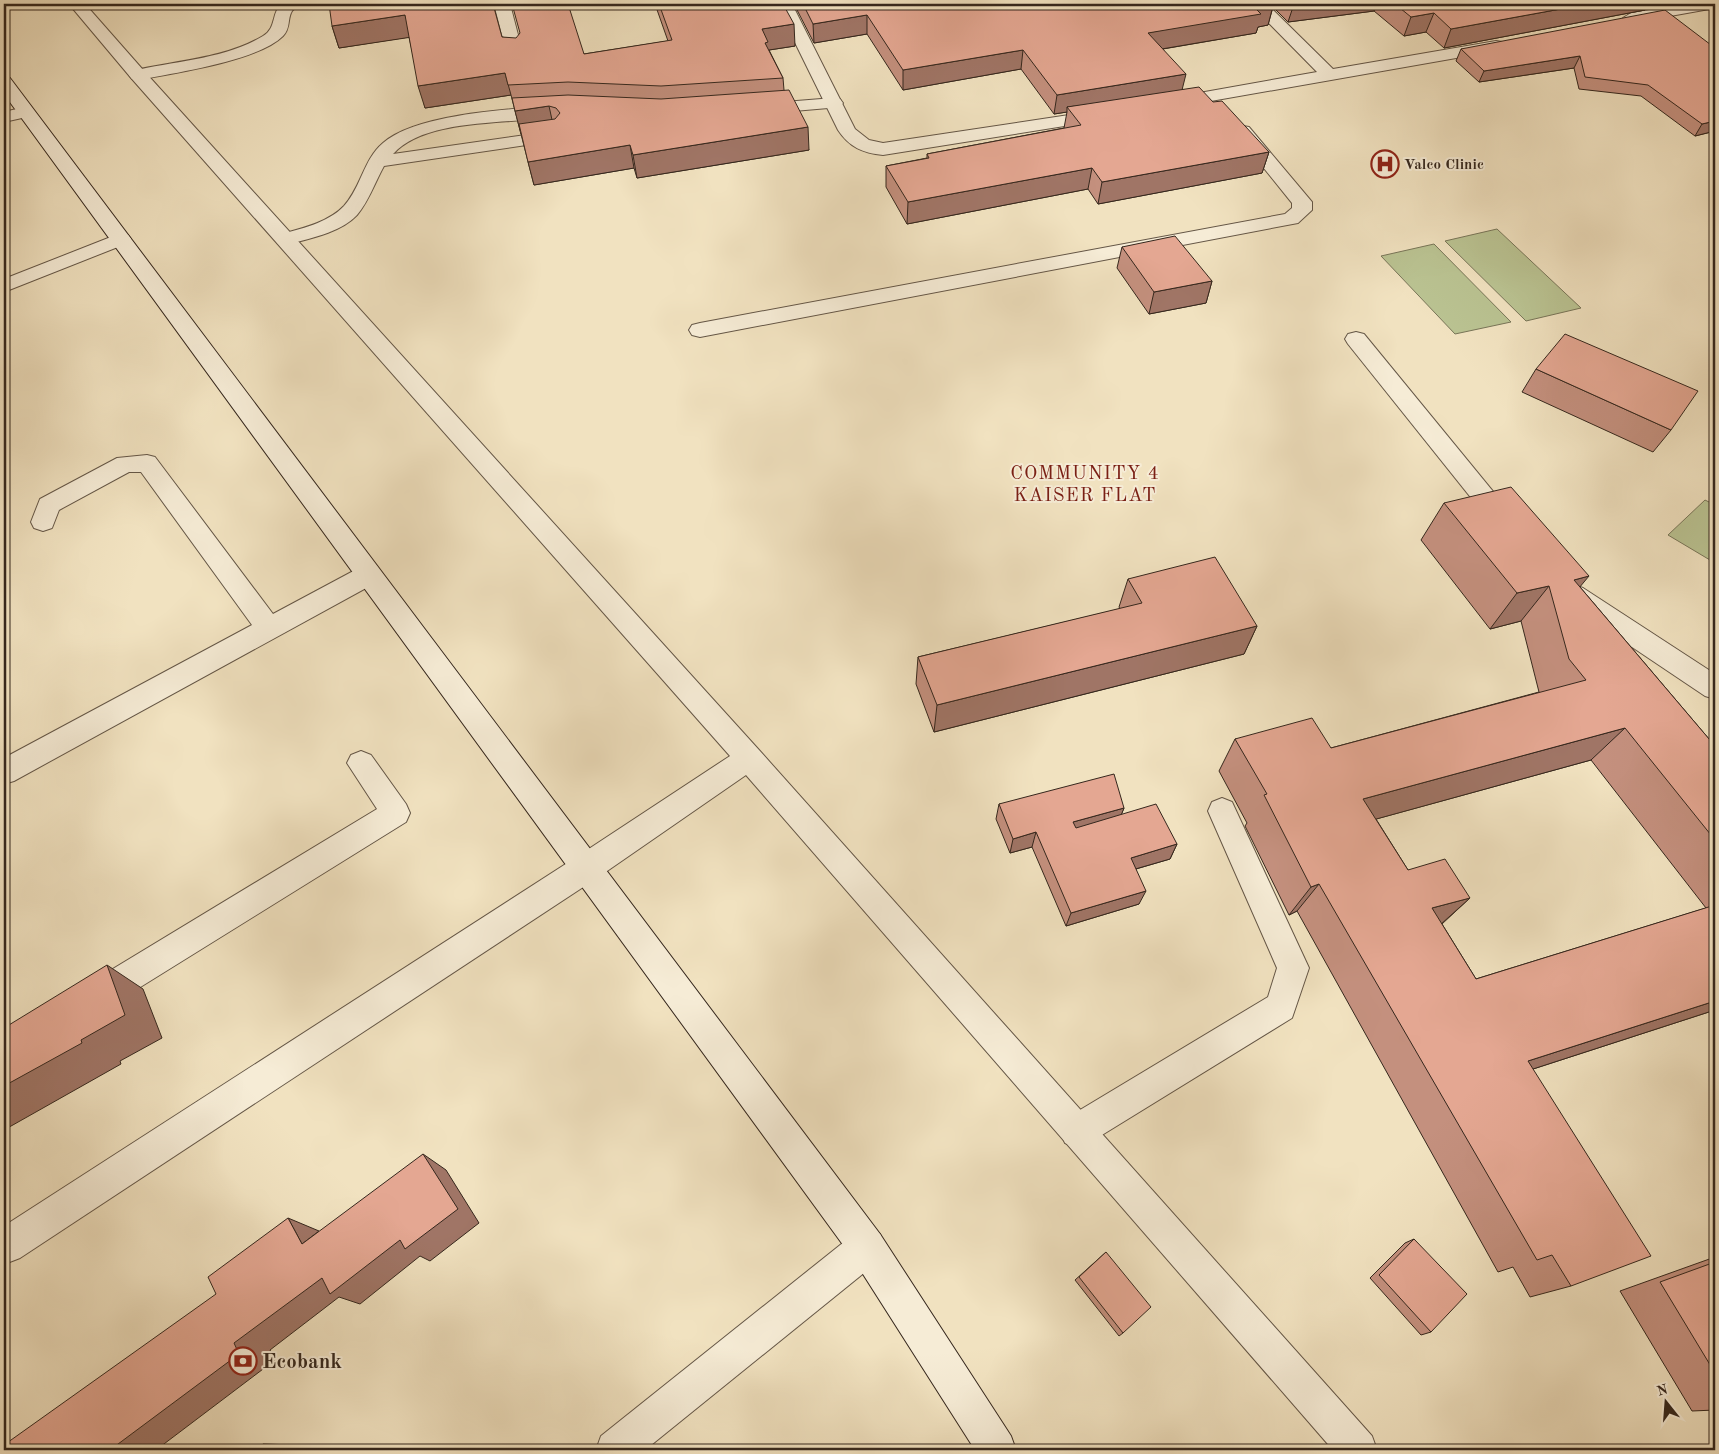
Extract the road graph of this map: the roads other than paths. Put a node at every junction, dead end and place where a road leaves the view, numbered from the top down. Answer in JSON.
{"nodes":[{"id":1,"x":77,"y":4,"type":"edge"},
{"id":2,"x":293,"y":4,"type":"edge"},
{"id":3,"x":502,"y":4,"type":"edge"},
{"id":4,"x":784,"y":4,"type":"edge"},
{"id":5,"x":1258,"y":4,"type":"edge"},
{"id":6,"x":1710,"y":12,"type":"edge"},
{"id":7,"x":1614,"y":22,"type":"edge"},
{"id":8,"x":1517,"y":41,"type":"edge"},
{"id":9,"x":516,"y":54,"type":"edge"},
{"id":10,"x":138,"y":75,"type":"junction"},
{"id":11,"x":1330,"y":76,"type":"junction"},
{"id":12,"x":4,"y":82,"type":"edge"},
{"id":13,"x":1215,"y":97,"type":"junction"},
{"id":14,"x":834,"y":103,"type":"junction"},
{"id":15,"x":1156,"y":106,"type":"edge"},
{"id":16,"x":573,"y":111,"type":"edge"},
{"id":17,"x":738,"y":111,"type":"edge"},
{"id":18,"x":1117,"y":112,"type":"edge"},
{"id":19,"x":14,"y":114,"type":"edge"},
{"id":20,"x":554,"y":136,"type":"edge"},
{"id":21,"x":375,"y":162,"type":"junction"},
{"id":22,"x":285,"y":238,"type":"junction"},
{"id":23,"x":121,"y":239,"type":"junction"},
{"id":24,"x":4,"y":286,"type":"edge"},
{"id":25,"x":700,"y":330,"type":"dead end"},
{"id":26,"x":1356,"y":338,"type":"dead end"},
{"id":27,"x":43,"y":522,"type":"dead end"},
{"id":28,"x":1518,"y":539,"type":"edge"},
{"id":29,"x":368,"y":574,"type":"junction"},
{"id":30,"x":1556,"y":580,"type":"edge"},
{"id":31,"x":1607,"y":618,"type":"junction"},
{"id":32,"x":269,"y":628,"type":"junction"},
{"id":33,"x":1649,"y":672,"type":"edge"},
{"id":34,"x":1715,"y":688,"type":"edge"},
{"id":35,"x":749,"y":758,"type":"junction"},
{"id":36,"x":361,"y":763,"type":"dead end"},
{"id":37,"x":4,"y":772,"type":"edge"},
{"id":38,"x":1222,"y":811,"type":"dead end"},
{"id":39,"x":586,"y":868,"type":"junction"},
{"id":40,"x":71,"y":1013,"type":"edge"},
{"id":41,"x":1077,"y":1131,"type":"junction"},
{"id":42,"x":7,"y":1245,"type":"dead end"},
{"id":43,"x":867,"y":1247,"type":"junction"},
{"id":44,"x":615,"y":1450,"type":"edge"},
{"id":45,"x":997,"y":1450,"type":"edge"},
{"id":46,"x":1358,"y":1450,"type":"edge"}],
"edges":[{"from":1,"to":10,"type":"street"},
{"from":2,"to":10,"type":"street"},
{"from":3,"to":9,"type":"street"},
{"from":4,"to":14,"type":"street"},
{"from":5,"to":11,"type":"street"},
{"from":6,"to":7,"type":"street"},
{"from":8,"to":11,"type":"street"},
{"from":10,"to":22,"type":"street"},
{"from":11,"to":13,"type":"street"},
{"from":12,"to":19,"type":"street"},
{"from":13,"to":15,"type":"street"},
{"from":13,"to":25,"type":"street"},
{"from":14,"to":17,"type":"street"},
{"from":14,"to":18,"type":"street"},
{"from":16,"to":21,"type":"street"},
{"from":19,"to":23,"type":"street"},
{"from":20,"to":21,"type":"street"},
{"from":21,"to":22,"type":"street"},
{"from":22,"to":35,"type":"street"},
{"from":23,"to":24,"type":"street"},
{"from":23,"to":29,"type":"street"},
{"from":26,"to":28,"type":"street"},
{"from":27,"to":32,"type":"street"},
{"from":29,"to":32,"type":"street"},
{"from":29,"to":39,"type":"street"},
{"from":30,"to":31,"type":"street"},
{"from":31,"to":33,"type":"street"},
{"from":31,"to":34,"type":"street"},
{"from":32,"to":37,"type":"street"},
{"from":35,"to":39,"type":"street"},
{"from":35,"to":41,"type":"street"},
{"from":36,"to":40,"type":"street"},
{"from":38,"to":41,"type":"street"},
{"from":39,"to":42,"type":"street"},
{"from":39,"to":43,"type":"street"},
{"from":41,"to":46,"type":"street"},
{"from":43,"to":44,"type":"street"},
{"from":43,"to":45,"type":"street"}]}
